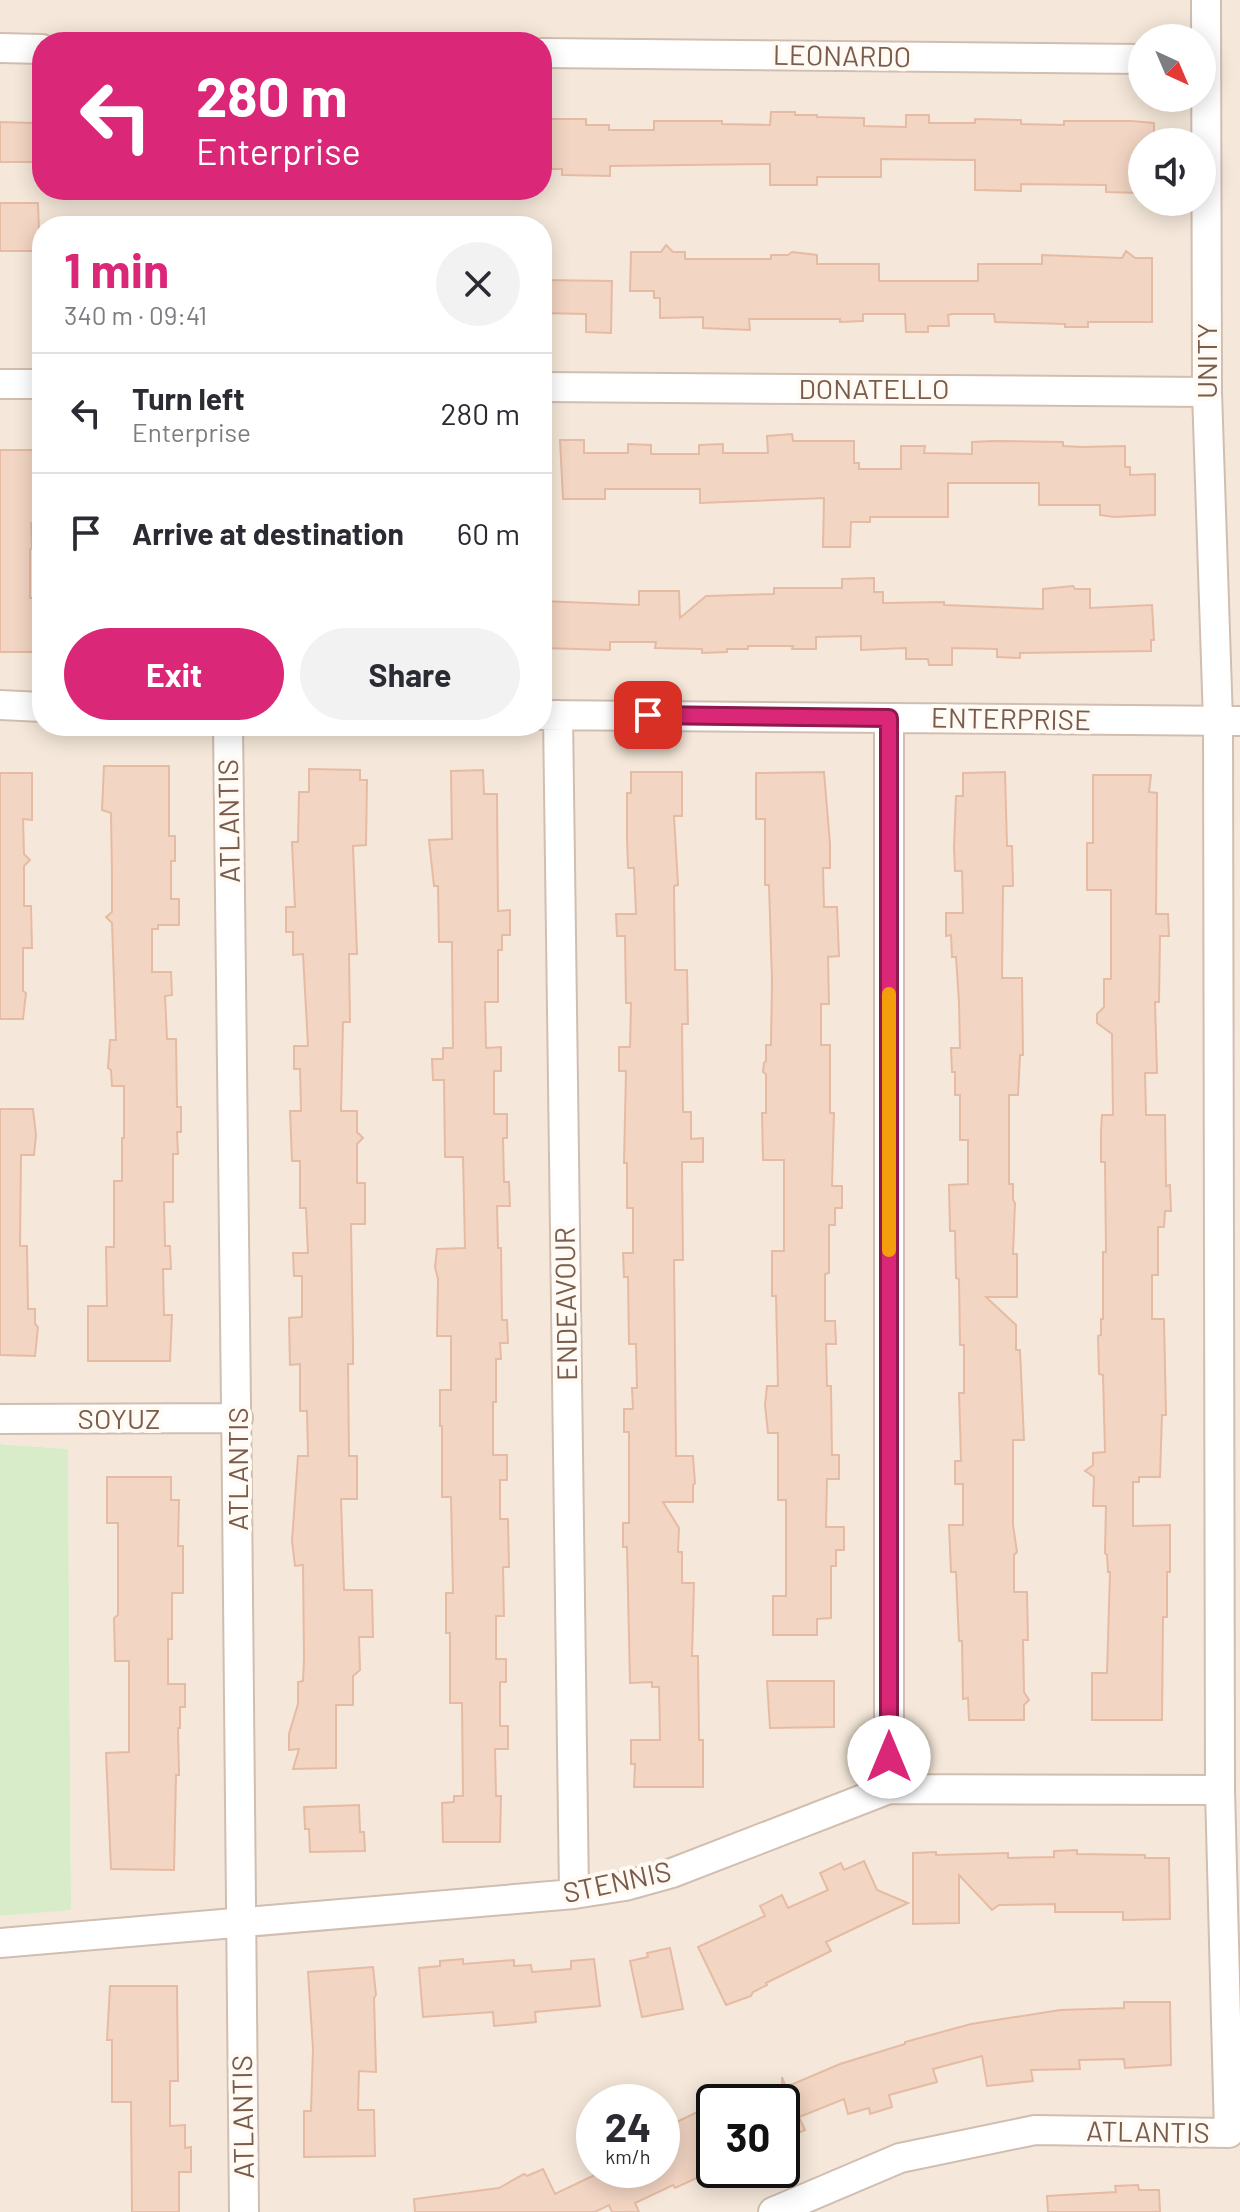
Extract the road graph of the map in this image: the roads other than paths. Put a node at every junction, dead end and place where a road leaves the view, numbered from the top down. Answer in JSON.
{"nodes":[{"id":1,"x":1206,"y":0,"type":"edge"},
{"id":2,"x":1205,"y":24,"type":"edge"},
{"id":3,"x":0,"y":48,"type":"edge"},
{"id":4,"x":32,"y":49,"type":"edge"},
{"id":5,"x":552,"y":53,"type":"edge"},
{"id":6,"x":1128,"y":59,"type":"edge"},
{"id":7,"x":1204,"y":112,"type":"edge"},
{"id":8,"x":0,"y":384,"type":"edge"},
{"id":9,"x":32,"y":384,"type":"edge"},
{"id":10,"x":552,"y":387,"type":"edge"},
{"id":11,"x":1207,"y":392,"type":"junction"},
{"id":12,"x":0,"y":705,"type":"edge"},
{"id":13,"x":32,"y":707,"type":"edge"},
{"id":14,"x":552,"y":715,"type":"edge"},
{"id":15,"x":889,"y":718,"type":"junction"},
{"id":16,"x":1229,"y":721,"type":"edge"},
{"id":17,"x":228,"y":736,"type":"edge"},
{"id":18,"x":550,"y":736,"type":"edge"},
{"id":19,"x":238,"y":1418,"type":"junction"},
{"id":20,"x":0,"y":1419,"type":"edge"},
{"id":21,"x":889,"y":1789,"type":"junction"},
{"id":22,"x":1220,"y":1790,"type":"junction"},
{"id":23,"x":574,"y":1894,"type":"junction"},
{"id":24,"x":239,"y":1924,"type":"junction"},
{"id":25,"x":0,"y":1943,"type":"edge"},
{"id":26,"x":244,"y":2212,"type":"edge"},
{"id":27,"x":773,"y":2212,"type":"edge"}],
"edges":[{"from":1,"to":2,"type":"street","name":"UNITY"},
{"from":3,"to":4,"type":"street"},
{"from":5,"to":6,"type":"street","name":"LEONARDO"},
{"from":7,"to":11,"type":"street","name":"UNITY"},
{"from":8,"to":9,"type":"street"},
{"from":10,"to":11,"type":"street","name":"DONATELLO"},
{"from":11,"to":16,"type":"street","name":"UNITY"},
{"from":12,"to":13,"type":"street"},
{"from":14,"to":15,"type":"street","name":"ENTERPRISE"},
{"from":15,"to":16,"type":"street","name":"ENTERPRISE"},
{"from":15,"to":21,"type":"street"},
{"from":16,"to":22,"type":"street","name":"ATLANTIS"},
{"from":17,"to":19,"type":"street","name":"ATLANTIS"},
{"from":18,"to":23,"type":"street","name":"ENDEAVOUR"},
{"from":19,"to":20,"type":"street","name":"SOYUZ"},
{"from":19,"to":24,"type":"street","name":"ATLANTIS"},
{"from":21,"to":22,"type":"street","name":"STENNIS"},
{"from":21,"to":23,"type":"street","name":"STENNIS"},
{"from":22,"to":27,"type":"street","name":"ATLANTIS"},
{"from":23,"to":24,"type":"street","name":"STENNIS"},
{"from":24,"to":25,"type":"street","name":"STENNIS"},
{"from":24,"to":26,"type":"street","name":"ATLANTIS"}]}
